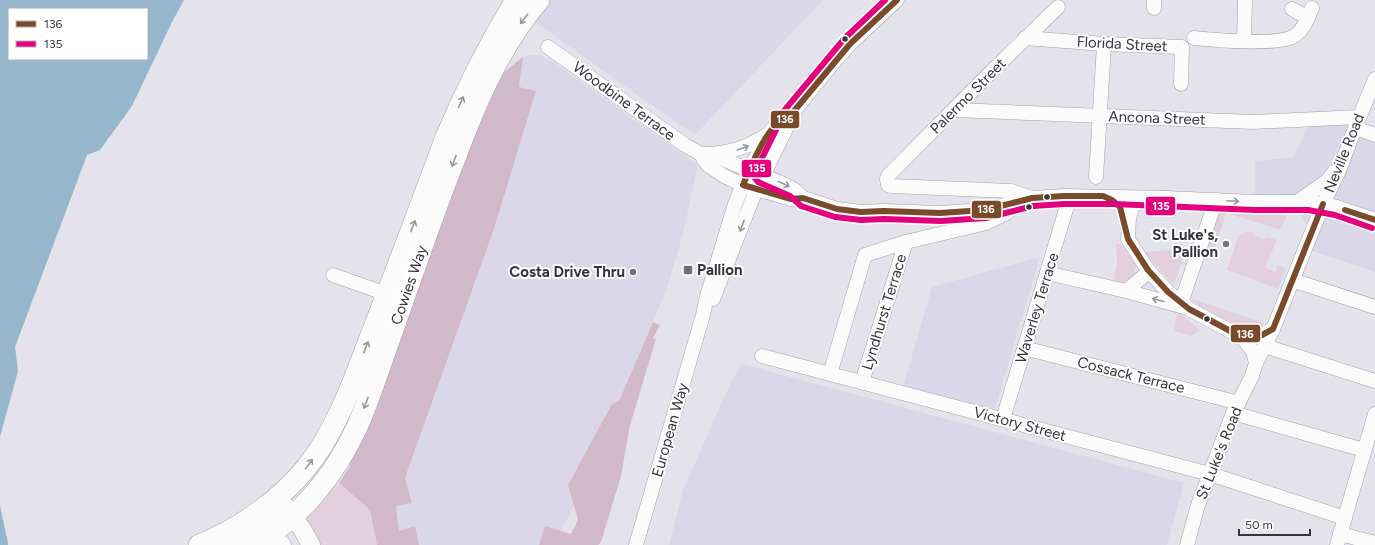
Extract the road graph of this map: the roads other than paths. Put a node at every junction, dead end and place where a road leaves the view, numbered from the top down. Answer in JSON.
{"nodes":[{"id":1,"x":516,"y":0,"type":"edge"},
{"id":2,"x":897,"y":0,"type":"edge"},
{"id":3,"x":1245,"y":0,"type":"edge"},
{"id":4,"x":538,"y":1,"type":"edge"},
{"id":5,"x":1058,"y":7,"type":"dead end"},
{"id":6,"x":1292,"y":10,"type":"dead end"},
{"id":7,"x":1025,"y":38,"type":"junction"},
{"id":8,"x":1194,"y":38,"type":"dead end"},
{"id":9,"x":1244,"y":40,"type":"junction"},
{"id":10,"x":1104,"y":44,"type":"junction"},
{"id":11,"x":548,"y":47,"type":"dead end"},
{"id":12,"x":1375,"y":79,"type":"edge"},
{"id":13,"x":1181,"y":84,"type":"dead end"},
{"id":14,"x":954,"y":110,"type":"junction"},
{"id":15,"x":1100,"y":116,"type":"junction"},
{"id":16,"x":789,"y":117,"type":"junction"},
{"id":17,"x":1357,"y":122,"type":"junction"},
{"id":18,"x":770,"y":133,"type":"junction"},
{"id":19,"x":1375,"y":135,"type":"edge"},
{"id":20,"x":707,"y":154,"type":"junction"},
{"id":21,"x":1342,"y":160,"type":"junction"},
{"id":22,"x":756,"y":173,"type":"junction"},
{"id":23,"x":1096,"y":177,"type":"dead end"},
{"id":24,"x":728,"y":178,"type":"junction"},
{"id":25,"x":1335,"y":179,"type":"junction"},
{"id":26,"x":750,"y":187,"type":"junction"},
{"id":27,"x":1070,"y":196,"type":"junction"},
{"id":28,"x":1103,"y":196,"type":"junction"},
{"id":29,"x":803,"y":198,"type":"junction"},
{"id":30,"x":1032,"y":198,"type":"junction"},
{"id":31,"x":1166,"y":198,"type":"junction"},
{"id":32,"x":1216,"y":200,"type":"junction"},
{"id":33,"x":1296,"y":202,"type":"junction"},
{"id":34,"x":735,"y":204,"type":"junction"},
{"id":35,"x":1012,"y":204,"type":"junction"},
{"id":36,"x":1323,"y":204,"type":"junction"},
{"id":37,"x":1345,"y":210,"type":"junction"},
{"id":38,"x":1375,"y":220,"type":"edge"},
{"id":39,"x":1311,"y":234,"type":"junction"},
{"id":40,"x":1128,"y":239,"type":"junction"},
{"id":41,"x":906,"y":242,"type":"junction"},
{"id":42,"x":1148,"y":270,"type":"junction"},
{"id":43,"x":1047,"y":273,"type":"junction"},
{"id":44,"x":333,"y":274,"type":"dead end"},
{"id":45,"x":1292,"y":280,"type":"junction"},
{"id":46,"x":1126,"y":291,"type":"junction"},
{"id":47,"x":395,"y":297,"type":"junction"},
{"id":48,"x":1185,"y":306,"type":"junction"},
{"id":49,"x":1375,"y":307,"type":"edge"},
{"id":50,"x":704,"y":315,"type":"junction"},
{"id":51,"x":1273,"y":329,"type":"junction"},
{"id":52,"x":1239,"y":334,"type":"junction"},
{"id":53,"x":1265,"y":346,"type":"junction"},
{"id":54,"x":1024,"y":348,"type":"junction"},
{"id":55,"x":762,"y":356,"type":"dead end"},
{"id":56,"x":1256,"y":363,"type":"junction"},
{"id":57,"x":830,"y":374,"type":"junction"},
{"id":58,"x":1375,"y":380,"type":"edge"},
{"id":59,"x":862,"y":382,"type":"junction"},
{"id":60,"x":1236,"y":408,"type":"junction"},
{"id":61,"x":1375,"y":414,"type":"edge"},
{"id":62,"x":1003,"y":419,"type":"junction"},
{"id":63,"x":1364,"y":450,"type":"junction"},
{"id":64,"x":1210,"y":474,"type":"junction"},
{"id":65,"x":282,"y":492,"type":"junction"},
{"id":66,"x":293,"y":516,"type":"junction"},
{"id":67,"x":1345,"y":518,"type":"junction"},
{"id":68,"x":1339,"y":539,"type":"edge"},
{"id":69,"x":1375,"y":543,"type":"edge"},
{"id":70,"x":199,"y":545,"type":"edge"},
{"id":71,"x":227,"y":545,"type":"edge"},
{"id":72,"x":252,"y":545,"type":"edge"},
{"id":73,"x":282,"y":545,"type":"edge"},
{"id":74,"x":311,"y":545,"type":"edge"},
{"id":75,"x":636,"y":545,"type":"edge"},
{"id":76,"x":1187,"y":545,"type":"edge"}],
"edges":[{"from":47,"to":1,"type":"highway","name":"Cowies Way","one_way":true},
{"from":2,"to":16,"type":"street"},
{"from":3,"to":9,"type":"street"},
{"from":4,"to":47,"type":"highway","name":"Cowies Way","one_way":true},
{"from":5,"to":7,"type":"street","name":"Palermo Street"},
{"from":6,"to":9,"type":"street"},
{"from":7,"to":10,"type":"street","name":"Florida Street"},
{"from":7,"to":14,"type":"street","name":"Palermo Street"},
{"from":8,"to":9,"type":"street"},
{"from":10,"to":13,"type":"street","name":"Florida Street"},
{"from":10,"to":15,"type":"street"},
{"from":11,"to":20,"type":"street","name":"Woodbine Terrace"},
{"from":12,"to":17,"type":"street","name":"Neville Road"},
{"from":14,"to":15,"type":"street","name":"Ancona Street"},
{"from":14,"to":30,"type":"street","name":"Palermo Street"},
{"from":15,"to":17,"type":"street","name":"Ancona Street"},
{"from":15,"to":23,"type":"street"},
{"from":16,"to":18,"type":"street"},
{"from":16,"to":22,"type":"street"},
{"from":17,"to":19,"type":"street","name":"Ancona Street"},
{"from":17,"to":21,"type":"street","name":"Neville Road"},
{"from":20,"to":18,"type":"street","one_way":true},
{"from":18,"to":22,"type":"street"},
{"from":20,"to":22,"type":"street","name":"Woodbine Terrace"},
{"from":20,"to":24,"type":"street","name":"Woodbine Terrace"},
{"from":21,"to":25,"type":"street","name":"Neville Road"},
{"from":21,"to":33,"type":"street"},
{"from":22,"to":26,"type":"street"},
{"from":22,"to":29,"type":"street","name":"Woodbine Terrace","one_way":true},
{"from":24,"to":26,"type":"street","name":"Woodbine Terrace"},
{"from":24,"to":34,"type":"street"},
{"from":25,"to":36,"type":"street","name":"Neville Road"},
{"from":25,"to":37,"type":"street"},
{"from":26,"to":29,"type":"street","name":"Woodbine Terrace"},
{"from":26,"to":34,"type":"street","name":"European Way"},
{"from":26,"to":50,"type":"street","name":"European Way","one_way":true},
{"from":27,"to":28,"type":"street"},
{"from":27,"to":30,"type":"street"},
{"from":27,"to":43,"type":"street","name":"Waverley Terrace"},
{"from":28,"to":31,"type":"street"},
{"from":28,"to":40,"type":"street"},
{"from":29,"to":35,"type":"street"},
{"from":30,"to":35,"type":"street"},
{"from":31,"to":32,"type":"street"},
{"from":31,"to":40,"type":"street"},
{"from":32,"to":33,"type":"street","one_way":true},
{"from":32,"to":48,"type":"street"},
{"from":33,"to":36,"type":"street"},
{"from":33,"to":39,"type":"street"},
{"from":34,"to":50,"type":"street","name":"European Way"},
{"from":35,"to":41,"type":"street"},
{"from":36,"to":37,"type":"street"},
{"from":36,"to":39,"type":"street","name":"St Luke's Road"},
{"from":37,"to":38,"type":"street"},
{"from":37,"to":39,"type":"street"},
{"from":39,"to":45,"type":"street","name":"St Luke's Road"},
{"from":40,"to":42,"type":"street"},
{"from":41,"to":57,"type":"street"},
{"from":41,"to":59,"type":"street","name":"Lyndhurst Terrace"},
{"from":42,"to":46,"type":"street"},
{"from":42,"to":48,"type":"street"},
{"from":43,"to":46,"type":"street"},
{"from":43,"to":54,"type":"street","name":"Waverley Terrace"},
{"from":44,"to":47,"type":"street"},
{"from":45,"to":49,"type":"street"},
{"from":45,"to":51,"type":"street","name":"St Luke's Road"},
{"from":48,"to":46,"type":"street","one_way":true},
{"from":65,"to":47,"type":"highway","name":"Cowies Way","one_way":true},
{"from":47,"to":66,"type":"highway","name":"Cowies Way","one_way":true},
{"from":48,"to":52,"type":"street"},
{"from":50,"to":75,"type":"street","name":"European Way"},
{"from":51,"to":52,"type":"street"},
{"from":51,"to":53,"type":"street","name":"St Luke's Road"},
{"from":52,"to":56,"type":"street"},
{"from":53,"to":56,"type":"street","name":"St Luke's Road"},
{"from":53,"to":58,"type":"street"},
{"from":54,"to":60,"type":"street","name":"Cossack Terrace"},
{"from":54,"to":62,"type":"street","name":"Waverley Terrace"},
{"from":55,"to":57,"type":"street","name":"Victory Street"},
{"from":56,"to":60,"type":"street","name":"St Luke's Road"},
{"from":57,"to":59,"type":"street","name":"Victory Street"},
{"from":59,"to":62,"type":"street","name":"Victory Street"},
{"from":60,"to":63,"type":"street","name":"Cossack Terrace"},
{"from":60,"to":64,"type":"street","name":"St Luke's Road"},
{"from":61,"to":63,"type":"street"},
{"from":62,"to":64,"type":"street","name":"Victory Street"},
{"from":63,"to":67,"type":"street"},
{"from":64,"to":67,"type":"street","name":"Victory Street"},
{"from":64,"to":76,"type":"street","name":"St Luke's Road"},
{"from":65,"to":66,"type":"main road"},
{"from":65,"to":70,"type":"highway","name":"Cowies Way"},
{"from":66,"to":71,"type":"main road"},
{"from":66,"to":72,"type":"highway","name":"Cowies Way"},
{"from":66,"to":74,"type":"main road"},
{"from":67,"to":68,"type":"street"},
{"from":68,"to":69,"type":"street"},
{"from":72,"to":73,"type":"main road"}]}
